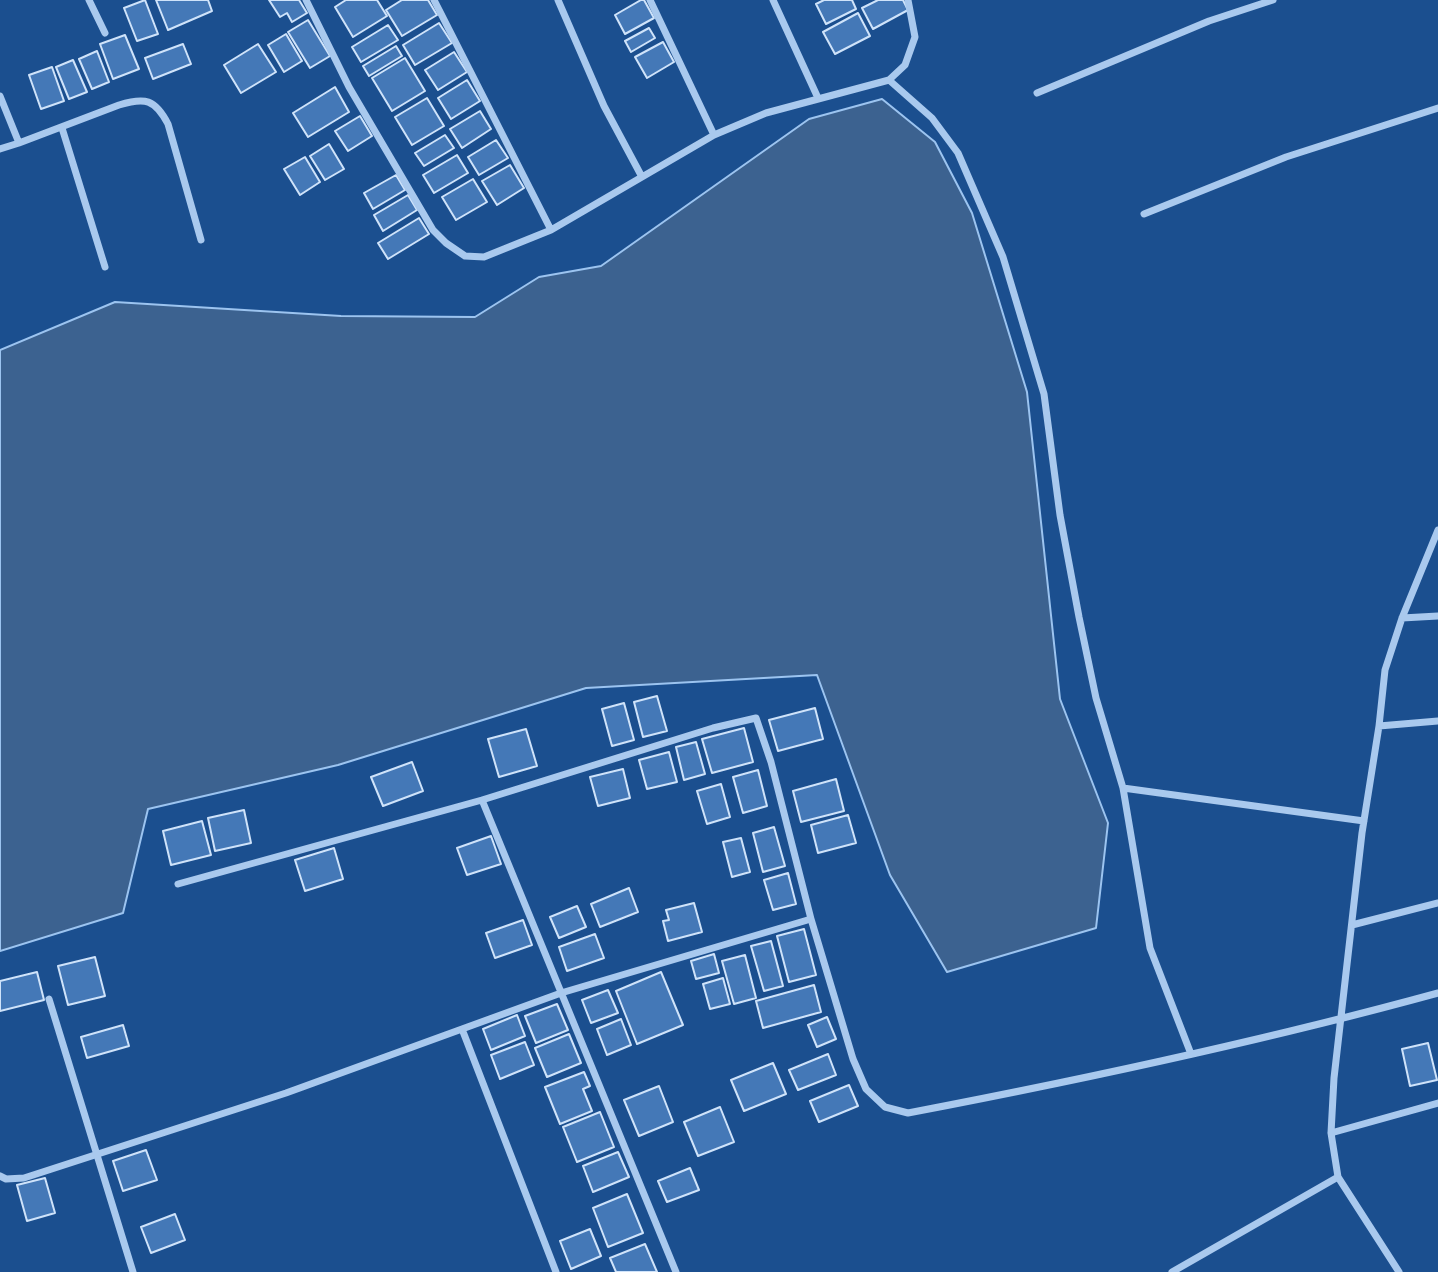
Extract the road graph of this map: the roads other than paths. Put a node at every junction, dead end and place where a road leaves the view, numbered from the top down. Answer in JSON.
{"nodes":[{"id":1,"x":89,"y":0,"type":"edge"},
{"id":2,"x":306,"y":0,"type":"edge"},
{"id":3,"x":435,"y":0,"type":"edge"},
{"id":4,"x":558,"y":0,"type":"edge"},
{"id":5,"x":650,"y":0,"type":"edge"},
{"id":6,"x":774,"y":0,"type":"edge"},
{"id":7,"x":908,"y":0,"type":"edge"},
{"id":8,"x":1273,"y":0,"type":"edge"},
{"id":9,"x":105,"y":33,"type":"dead end"},
{"id":10,"x":889,"y":80,"type":"junction"},
{"id":11,"x":1037,"y":93,"type":"dead end"},
{"id":12,"x":0,"y":96,"type":"edge"},
{"id":13,"x":818,"y":98,"type":"junction"},
{"id":14,"x":1438,"y":108,"type":"edge"},
{"id":15,"x":62,"y":128,"type":"junction"},
{"id":16,"x":714,"y":135,"type":"junction"},
{"id":17,"x":19,"y":143,"type":"junction"},
{"id":18,"x":0,"y":149,"type":"edge"},
{"id":19,"x":642,"y":177,"type":"junction"},
{"id":20,"x":1144,"y":214,"type":"dead end"},
{"id":21,"x":551,"y":230,"type":"junction"},
{"id":22,"x":201,"y":240,"type":"dead end"},
{"id":23,"x":105,"y":267,"type":"dead end"},
{"id":24,"x":1438,"y":530,"type":"edge"},
{"id":25,"x":1438,"y":616,"type":"edge"},
{"id":26,"x":1402,"y":618,"type":"junction"},
{"id":27,"x":1438,"y":721,"type":"edge"},
{"id":28,"x":1380,"y":726,"type":"junction"},
{"id":29,"x":1123,"y":788,"type":"junction"},
{"id":30,"x":482,"y":800,"type":"junction"},
{"id":31,"x":1364,"y":821,"type":"junction"},
{"id":32,"x":178,"y":884,"type":"dead end"},
{"id":33,"x":1438,"y":903,"type":"edge"},
{"id":34,"x":811,"y":919,"type":"junction"},
{"id":35,"x":1352,"y":925,"type":"junction"},
{"id":36,"x":561,"y":993,"type":"junction"},
{"id":37,"x":1438,"y":993,"type":"edge"},
{"id":38,"x":49,"y":999,"type":"dead end"},
{"id":39,"x":1341,"y":1020,"type":"junction"},
{"id":40,"x":462,"y":1029,"type":"junction"},
{"id":41,"x":1191,"y":1054,"type":"junction"},
{"id":42,"x":1438,"y":1103,"type":"edge"},
{"id":43,"x":1331,"y":1133,"type":"junction"},
{"id":44,"x":96,"y":1154,"type":"junction"},
{"id":45,"x":0,"y":1176,"type":"edge"},
{"id":46,"x":1338,"y":1177,"type":"junction"},
{"id":47,"x":133,"y":1272,"type":"edge"},
{"id":48,"x":556,"y":1272,"type":"edge"},
{"id":49,"x":676,"y":1272,"type":"edge"},
{"id":50,"x":1172,"y":1272,"type":"edge"},
{"id":51,"x":1399,"y":1272,"type":"edge"}],
"edges":[{"from":1,"to":9,"type":"street"},
{"from":2,"to":21,"type":"street"},
{"from":3,"to":21,"type":"street"},
{"from":4,"to":19,"type":"street"},
{"from":5,"to":16,"type":"street"},
{"from":6,"to":13,"type":"street"},
{"from":7,"to":10,"type":"street"},
{"from":8,"to":11,"type":"street"},
{"from":10,"to":13,"type":"street"},
{"from":10,"to":29,"type":"street"},
{"from":12,"to":17,"type":"street"},
{"from":13,"to":16,"type":"street"},
{"from":14,"to":20,"type":"street"},
{"from":15,"to":17,"type":"street"},
{"from":15,"to":22,"type":"street"},
{"from":15,"to":23,"type":"street"},
{"from":16,"to":19,"type":"street"},
{"from":17,"to":18,"type":"street"},
{"from":19,"to":21,"type":"street"},
{"from":24,"to":26,"type":"street"},
{"from":25,"to":26,"type":"street"},
{"from":26,"to":28,"type":"street"},
{"from":27,"to":28,"type":"street"},
{"from":28,"to":31,"type":"street"},
{"from":29,"to":31,"type":"street"},
{"from":29,"to":41,"type":"street"},
{"from":30,"to":32,"type":"street"},
{"from":30,"to":34,"type":"street"},
{"from":30,"to":36,"type":"street"},
{"from":31,"to":35,"type":"street"},
{"from":33,"to":35,"type":"street"},
{"from":34,"to":36,"type":"street"},
{"from":34,"to":41,"type":"street"},
{"from":35,"to":39,"type":"street"},
{"from":36,"to":40,"type":"street"},
{"from":36,"to":49,"type":"street"},
{"from":37,"to":39,"type":"street"},
{"from":38,"to":44,"type":"street"},
{"from":39,"to":41,"type":"street"},
{"from":39,"to":43,"type":"street"},
{"from":40,"to":44,"type":"street"},
{"from":40,"to":48,"type":"street"},
{"from":42,"to":43,"type":"street"},
{"from":43,"to":46,"type":"street"},
{"from":44,"to":45,"type":"street"},
{"from":44,"to":47,"type":"street"},
{"from":46,"to":50,"type":"street"},
{"from":46,"to":51,"type":"street"}]}
